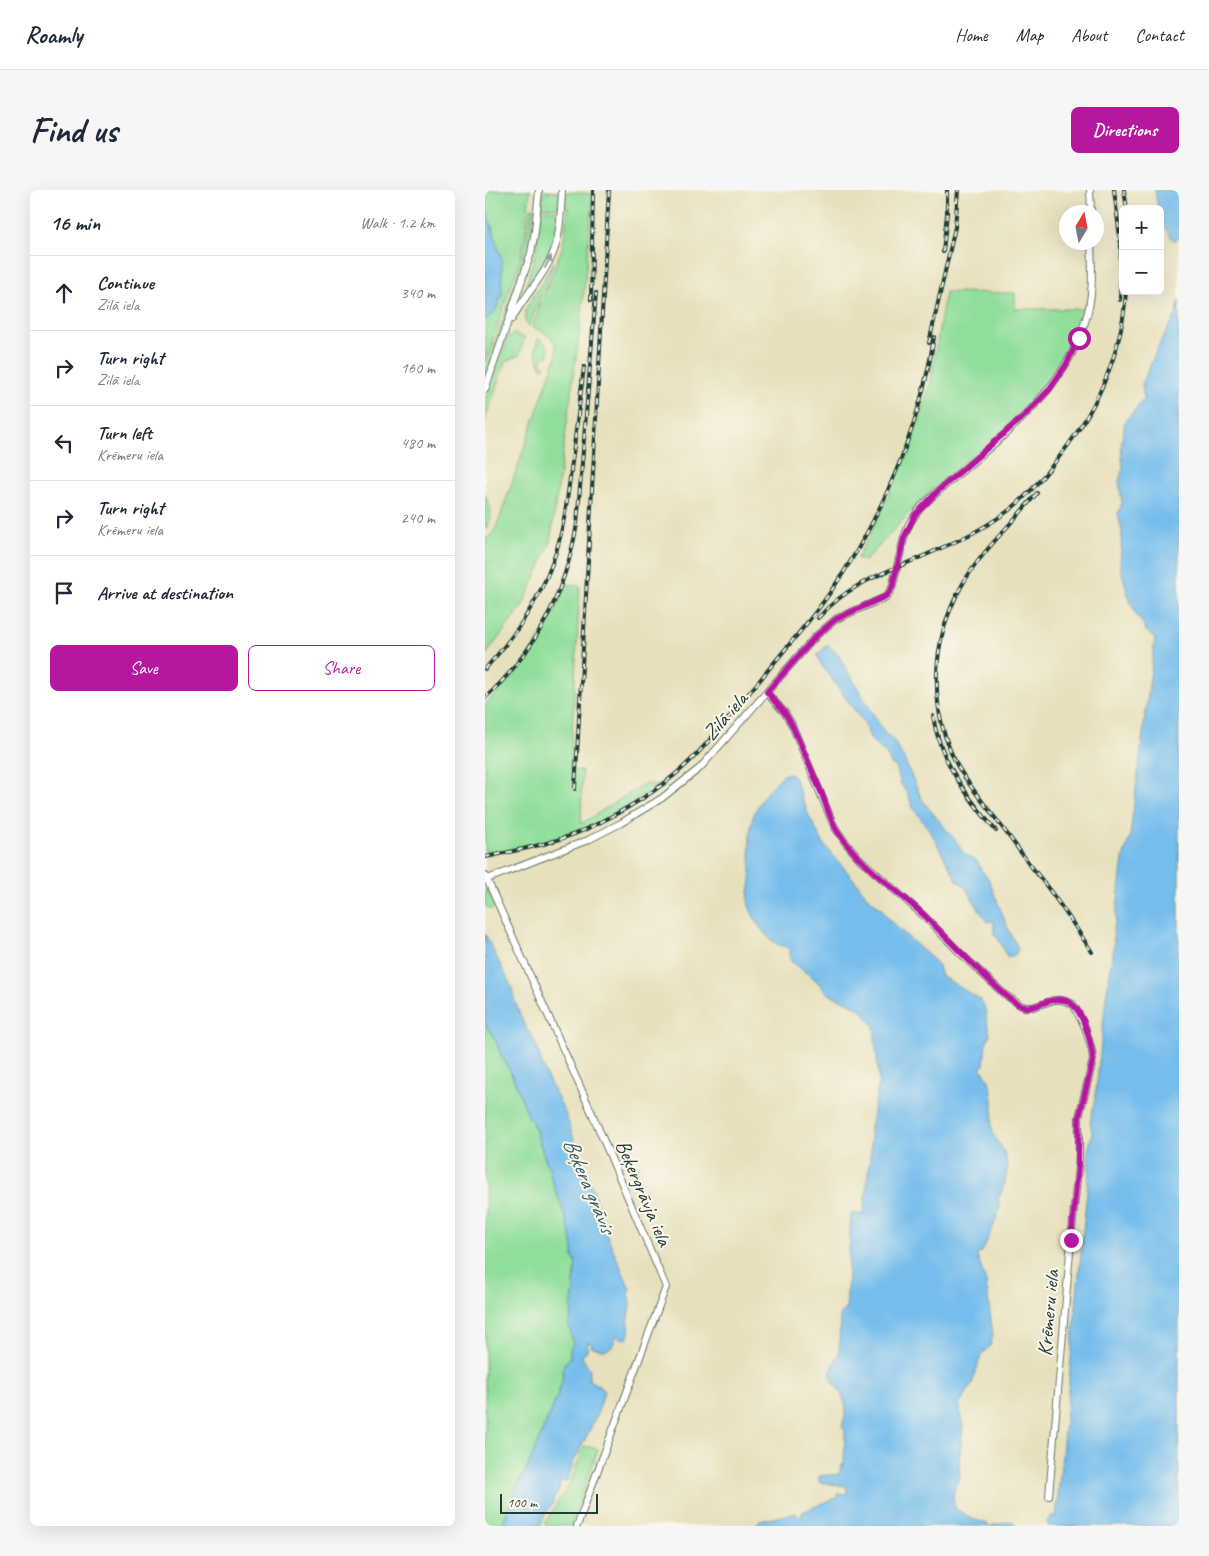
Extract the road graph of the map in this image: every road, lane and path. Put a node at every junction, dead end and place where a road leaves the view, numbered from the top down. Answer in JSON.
{"nodes":[{"id":1,"x":539,"y":190,"type":"edge"},
{"id":2,"x":562,"y":190,"type":"edge"},
{"id":3,"x":1090,"y":190,"type":"edge"},
{"id":4,"x":1091,"y":205,"type":"edge"},
{"id":5,"x":1091,"y":250,"type":"edge"},
{"id":6,"x":507,"y":326,"type":"junction"},
{"id":7,"x":485,"y":390,"type":"edge"},
{"id":8,"x":767,"y":692,"type":"junction"},
{"id":9,"x":486,"y":878,"type":"edge"},
{"id":10,"x":1049,"y":1496,"type":"dead end"},
{"id":11,"x":577,"y":1526,"type":"edge"}],
"edges":[{"from":1,"to":6,"type":"street"},
{"from":6,"to":2,"type":"street","one_way":true},
{"from":3,"to":4,"type":"street"},
{"from":5,"to":8,"type":"street","name":"Zilā iela"},
{"from":6,"to":7,"type":"street"},
{"from":8,"to":9,"type":"street","name":"Zilā iela"},
{"from":8,"to":10,"type":"street","name":"Krēmeru iela"},
{"from":9,"to":11,"type":"street","name":"Beķergrāvja iela"}]}
